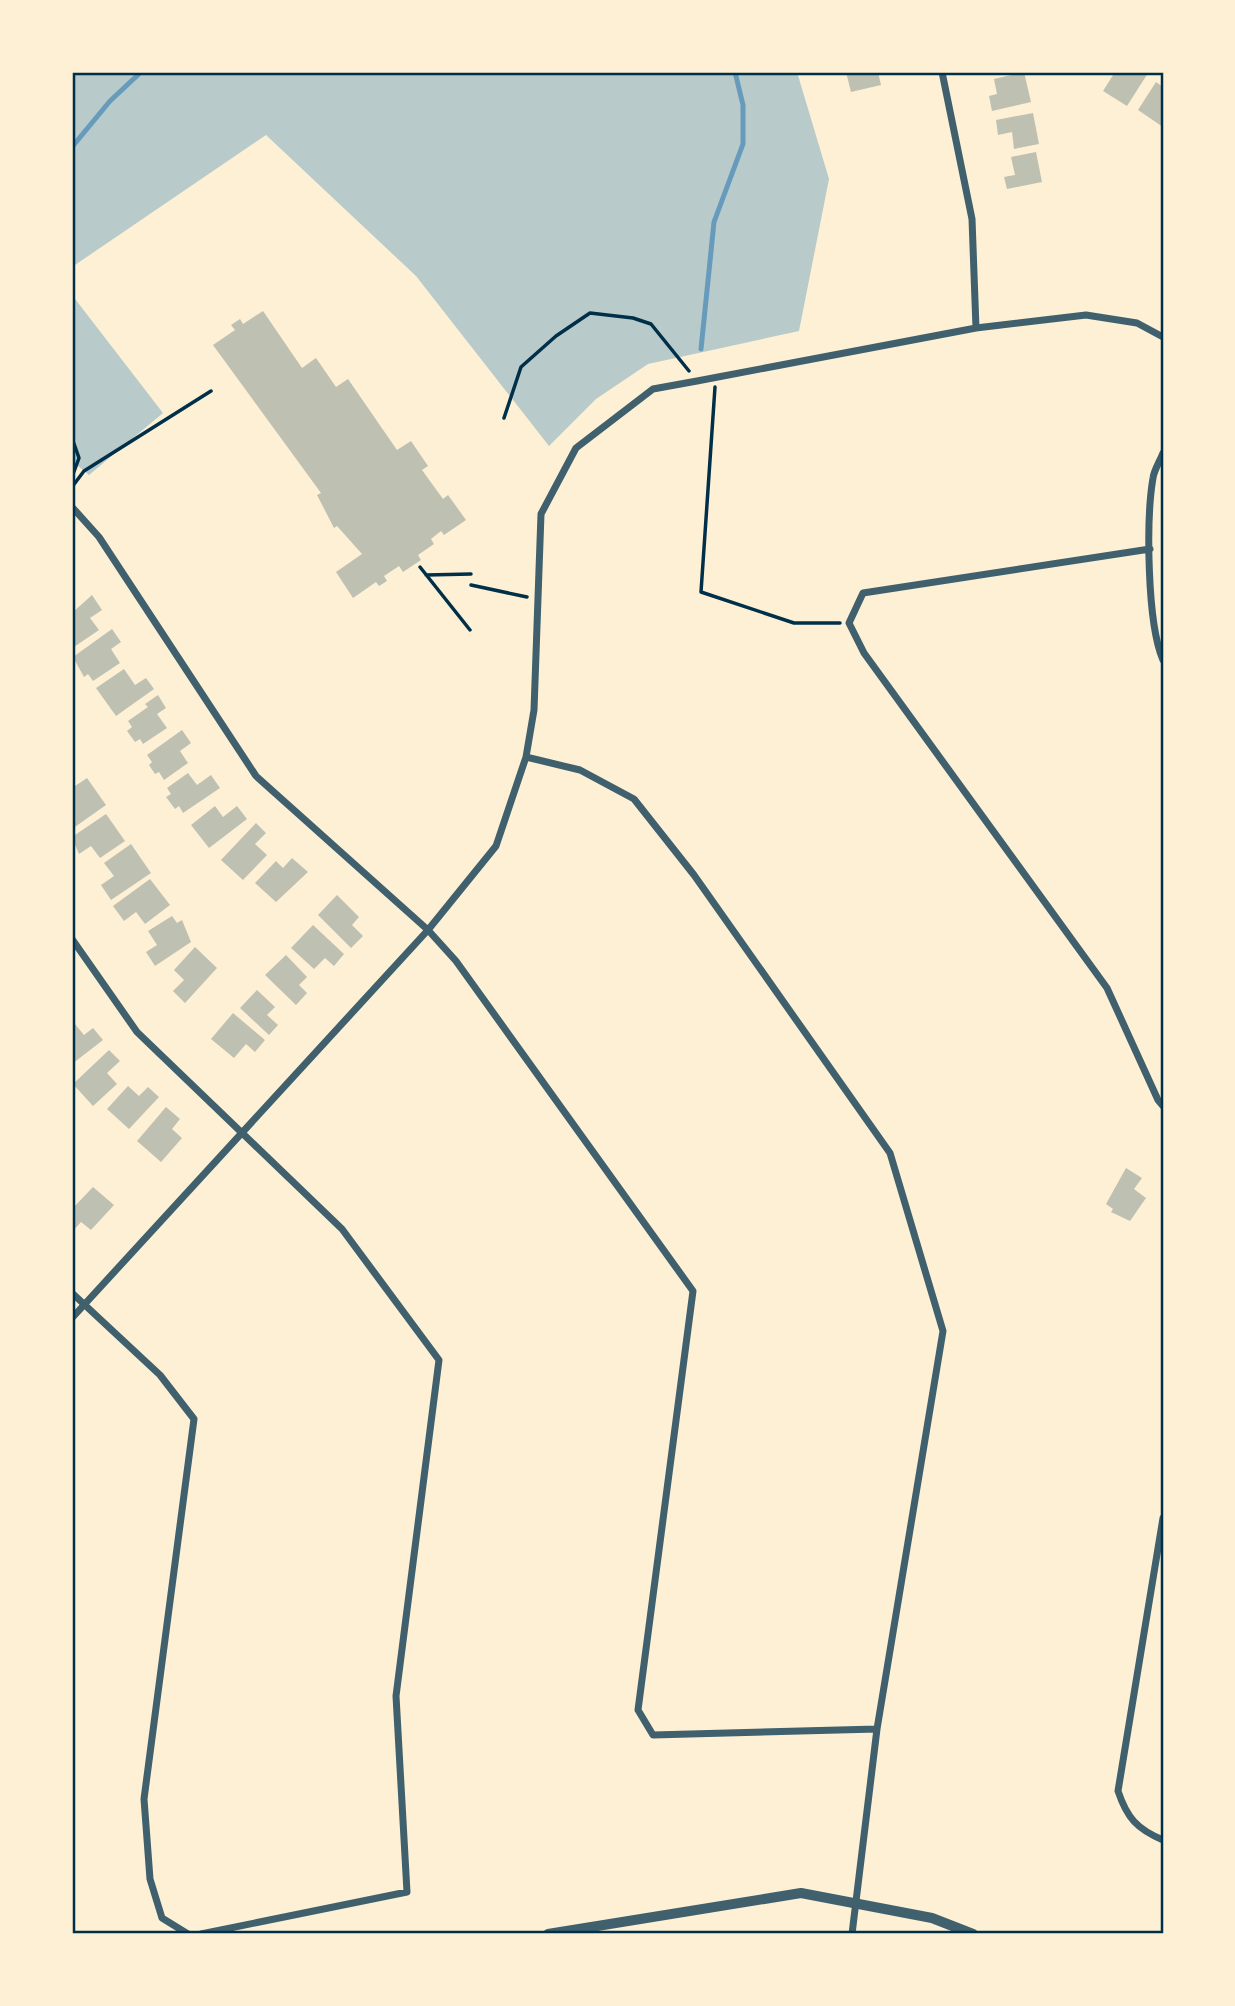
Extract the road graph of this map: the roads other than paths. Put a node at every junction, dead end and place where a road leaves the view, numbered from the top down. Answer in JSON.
{"nodes":[{"id":1,"x":942,"y":72,"type":"edge"},
{"id":2,"x":976,"y":328,"type":"junction"},
{"id":3,"x":1163,"y":337,"type":"edge"},
{"id":4,"x":1163,"y":453,"type":"edge"},
{"id":5,"x":72,"y":507,"type":"edge"},
{"id":6,"x":1150,"y":549,"type":"junction"},
{"id":7,"x":1163,"y":660,"type":"edge"},
{"id":8,"x":526,"y":757,"type":"junction"},
{"id":9,"x":428,"y":930,"type":"junction"},
{"id":10,"x":72,"y":939,"type":"edge"},
{"id":11,"x":1163,"y":1106,"type":"edge"},
{"id":12,"x":240,"y":1132,"type":"junction"},
{"id":13,"x":72,"y":1293,"type":"edge"},
{"id":14,"x":84,"y":1305,"type":"junction"},
{"id":15,"x":72,"y":1318,"type":"edge"},
{"id":16,"x":1163,"y":1518,"type":"edge"},
{"id":17,"x":877,"y":1729,"type":"junction"},
{"id":18,"x":1163,"y":1840,"type":"edge"},
{"id":19,"x":856,"y":1902,"type":"junction"},
{"id":20,"x":188,"y":1934,"type":"edge"},
{"id":21,"x":201,"y":1934,"type":"edge"},
{"id":22,"x":548,"y":1934,"type":"edge"},
{"id":23,"x":852,"y":1934,"type":"edge"},
{"id":24,"x":973,"y":1934,"type":"edge"}],
"edges":[{"from":1,"to":2,"type":"street"},
{"from":2,"to":3,"type":"street"},
{"from":2,"to":8,"type":"street"},
{"from":4,"to":6,"type":"street"},
{"from":5,"to":9,"type":"street"},
{"from":6,"to":7,"type":"street"},
{"from":6,"to":11,"type":"street"},
{"from":8,"to":9,"type":"street"},
{"from":8,"to":17,"type":"street"},
{"from":9,"to":12,"type":"street"},
{"from":9,"to":17,"type":"street"},
{"from":10,"to":12,"type":"street"},
{"from":12,"to":14,"type":"street"},
{"from":12,"to":21,"type":"street"},
{"from":13,"to":14,"type":"street"},
{"from":14,"to":15,"type":"street"},
{"from":14,"to":20,"type":"street"},
{"from":16,"to":18,"type":"street"},
{"from":17,"to":19,"type":"street"},
{"from":19,"to":22,"type":"street"},
{"from":19,"to":23,"type":"street"},
{"from":19,"to":24,"type":"street"}]}
